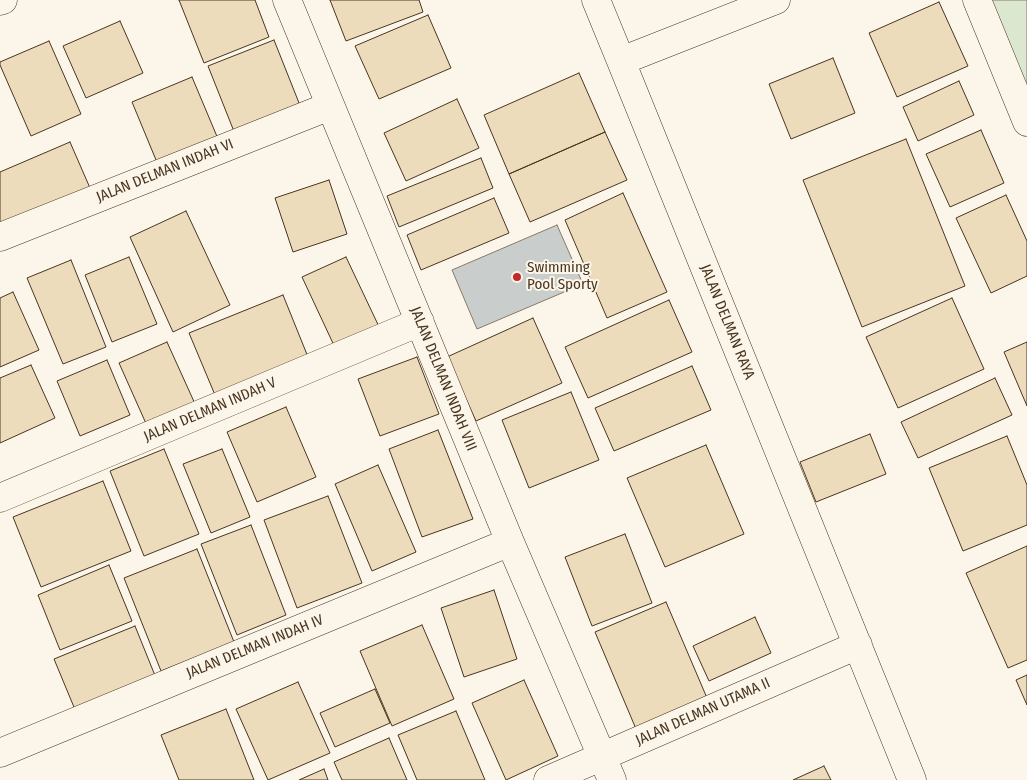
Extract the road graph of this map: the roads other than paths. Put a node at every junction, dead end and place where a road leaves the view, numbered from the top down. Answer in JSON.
{"nodes":[{"id":1,"x":287,"y":0,"type":"edge"},
{"id":2,"x":596,"y":0,"type":"edge"},
{"id":3,"x":776,"y":0,"type":"edge"},
{"id":4,"x":977,"y":0,"type":"edge"},
{"id":5,"x":622,"y":61,"type":"junction"},
{"id":6,"x":330,"y":106,"type":"junction"},
{"id":7,"x":1027,"y":122,"type":"edge"},
{"id":8,"x":0,"y":237,"type":"edge"},
{"id":9,"x":420,"y":322,"type":"junction"},
{"id":10,"x":0,"y":498,"type":"edge"},
{"id":11,"x":510,"y":542,"type":"junction"},
{"id":12,"x":858,"y":645,"type":"junction"},
{"id":13,"x":0,"y":753,"type":"edge"},
{"id":14,"x":607,"y":768,"type":"edge"},
{"id":15,"x":548,"y":780,"type":"edge"},
{"id":16,"x":912,"y":780,"type":"edge"}],
"edges":[{"from":1,"to":6,"type":"street","name":"JALAN DELMAN INDAH VIII"},
{"from":2,"to":5,"type":"street","name":"JALAN DELMAN RAYA"},
{"from":3,"to":5,"type":"street"},
{"from":4,"to":7,"type":"street"},
{"from":5,"to":12,"type":"street","name":"JALAN DELMAN RAYA"},
{"from":6,"to":8,"type":"street","name":"JALAN DELMAN INDAH VI"},
{"from":6,"to":9,"type":"street","name":"JALAN DELMAN INDAH VIII"},
{"from":9,"to":10,"type":"street","name":"JALAN DELMAN INDAH V"},
{"from":9,"to":11,"type":"street","name":"JALAN DELMAN INDAH VIII"},
{"from":11,"to":13,"type":"street","name":"JALAN DELMAN INDAH IV"},
{"from":11,"to":14,"type":"street","name":"JALAN DELMAN INDAH VIII"},
{"from":12,"to":14,"type":"street","name":"JALAN DELMAN UTAMA II"},
{"from":12,"to":16,"type":"street","name":"JALAN DELMAN RAYA"},
{"from":14,"to":15,"type":"street","name":"JALAN DELMAN UTAMA II"}]}
